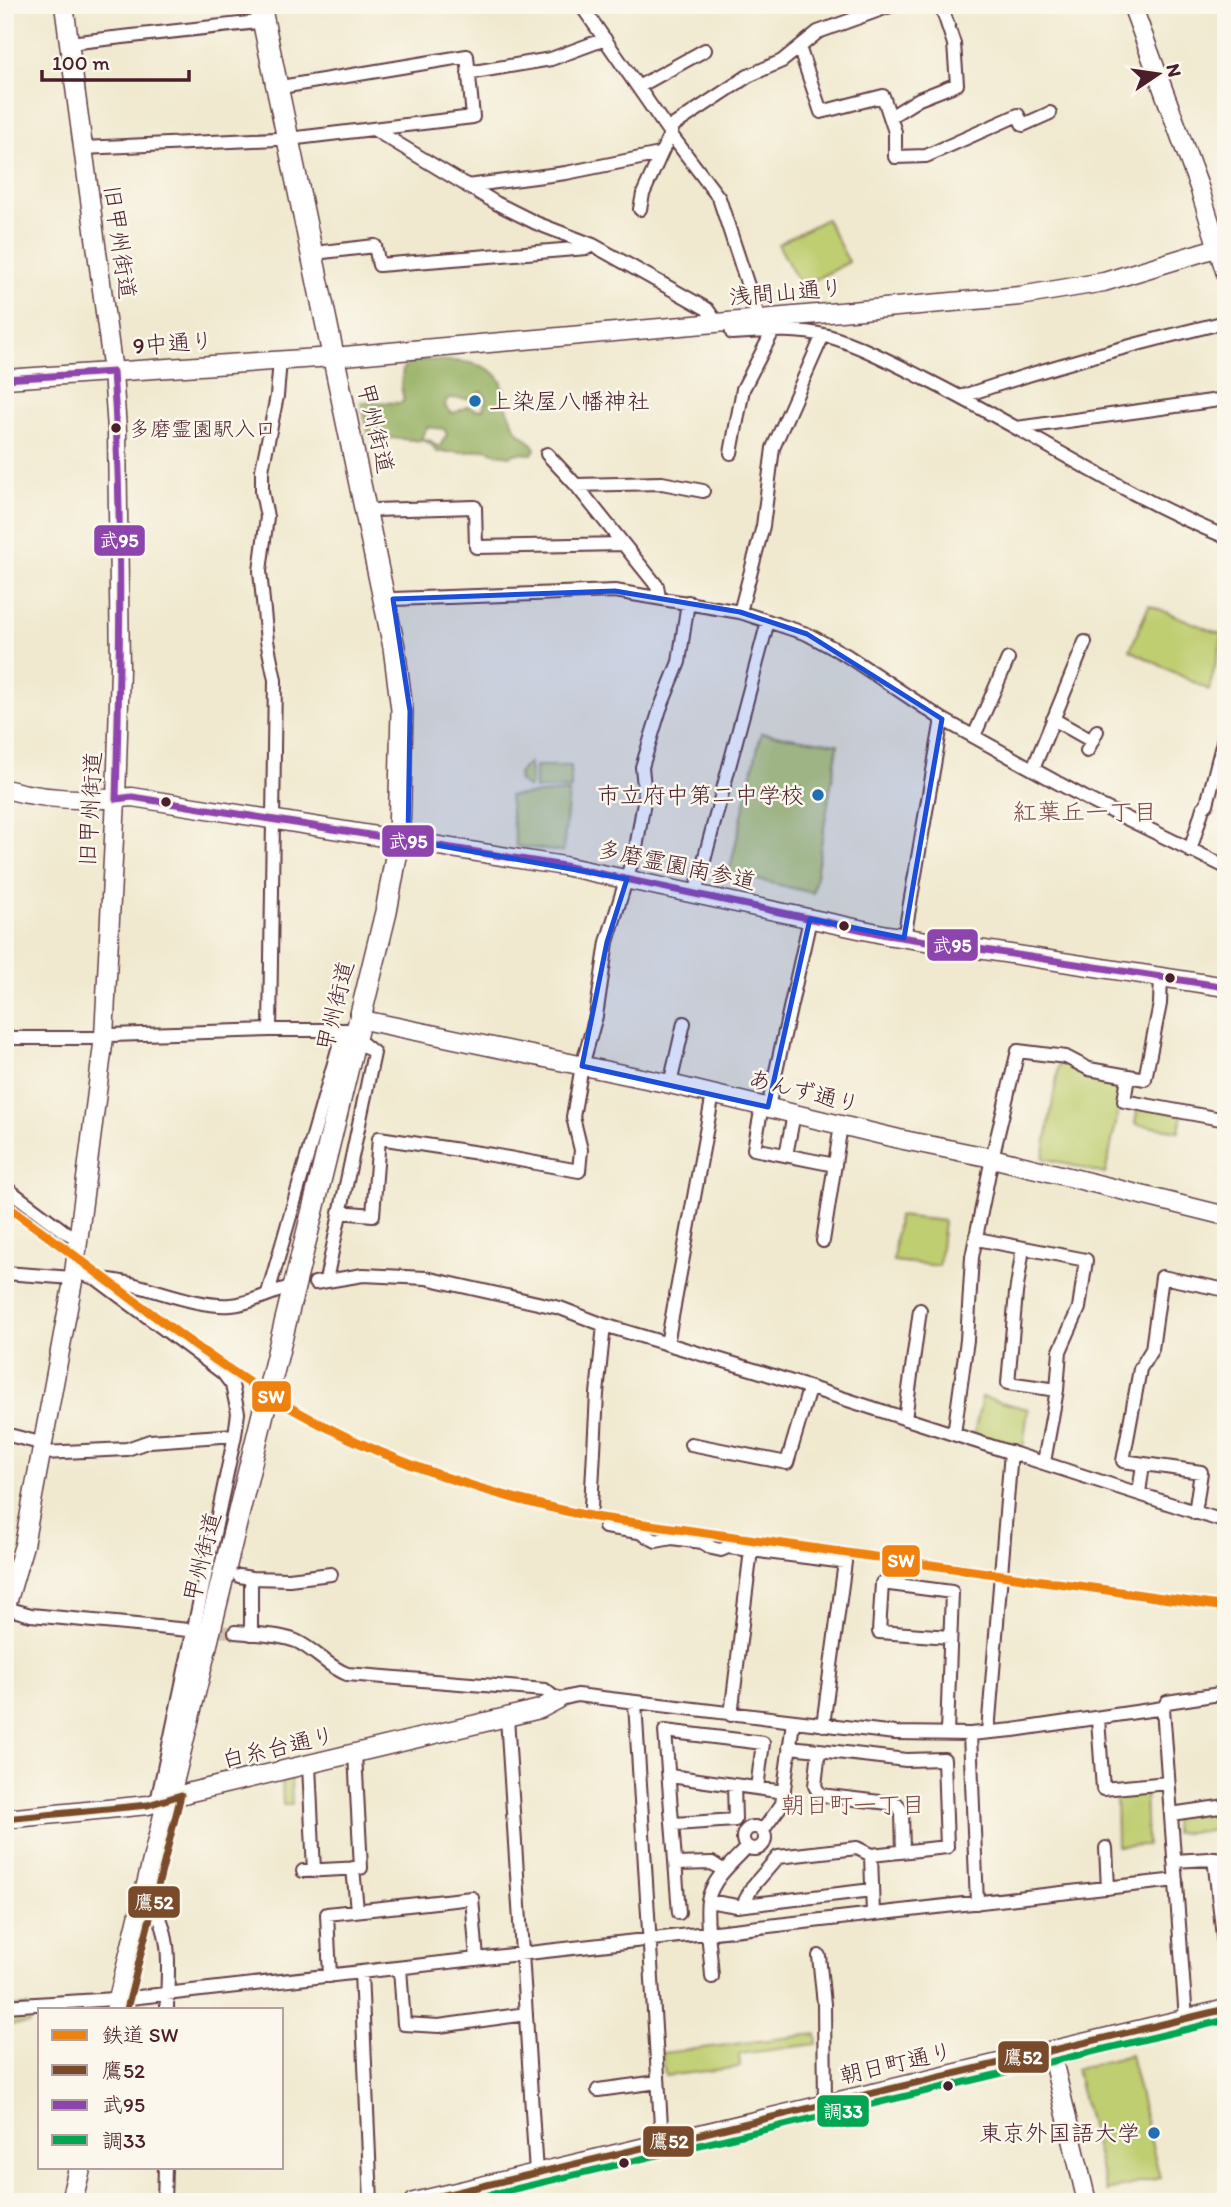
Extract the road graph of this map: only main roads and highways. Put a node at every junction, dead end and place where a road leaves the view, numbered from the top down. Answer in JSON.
{"nodes":[{"id":1,"x":267,"y":13,"type":"edge"},
{"id":2,"x":293,"y":138,"type":"junction"},
{"id":3,"x":338,"y":357,"type":"junction"},
{"id":4,"x":403,"y":840,"type":"junction"},
{"id":5,"x":169,"y":1799,"type":"junction"},
{"id":6,"x":124,"y":2004,"type":"edge"},
{"id":7,"x":80,"y":2168,"type":"edge"},
{"id":8,"x":89,"y":2168,"type":"edge"},
{"id":9,"x":71,"y":2202,"type":"edge"},
{"id":10,"x":81,"y":2202,"type":"edge"}],
"edges":[{"from":1,"to":2,"type":"highway","name":"甲州街道"},
{"from":1,"to":2,"type":"highway","name":"甲州街道"},
{"from":2,"to":3,"type":"highway","name":"甲州街道"},
{"from":2,"to":3,"type":"highway","name":"甲州街道"},
{"from":3,"to":4,"type":"highway","name":"甲州街道"},
{"from":3,"to":4,"type":"highway","name":"甲州街道"},
{"from":4,"to":5,"type":"highway","name":"甲州街道"},
{"from":5,"to":6,"type":"highway","name":"甲州街道"},
{"from":5,"to":6,"type":"highway","name":"甲州街道"},
{"from":7,"to":9,"type":"highway"},
{"from":8,"to":10,"type":"highway"}]}
